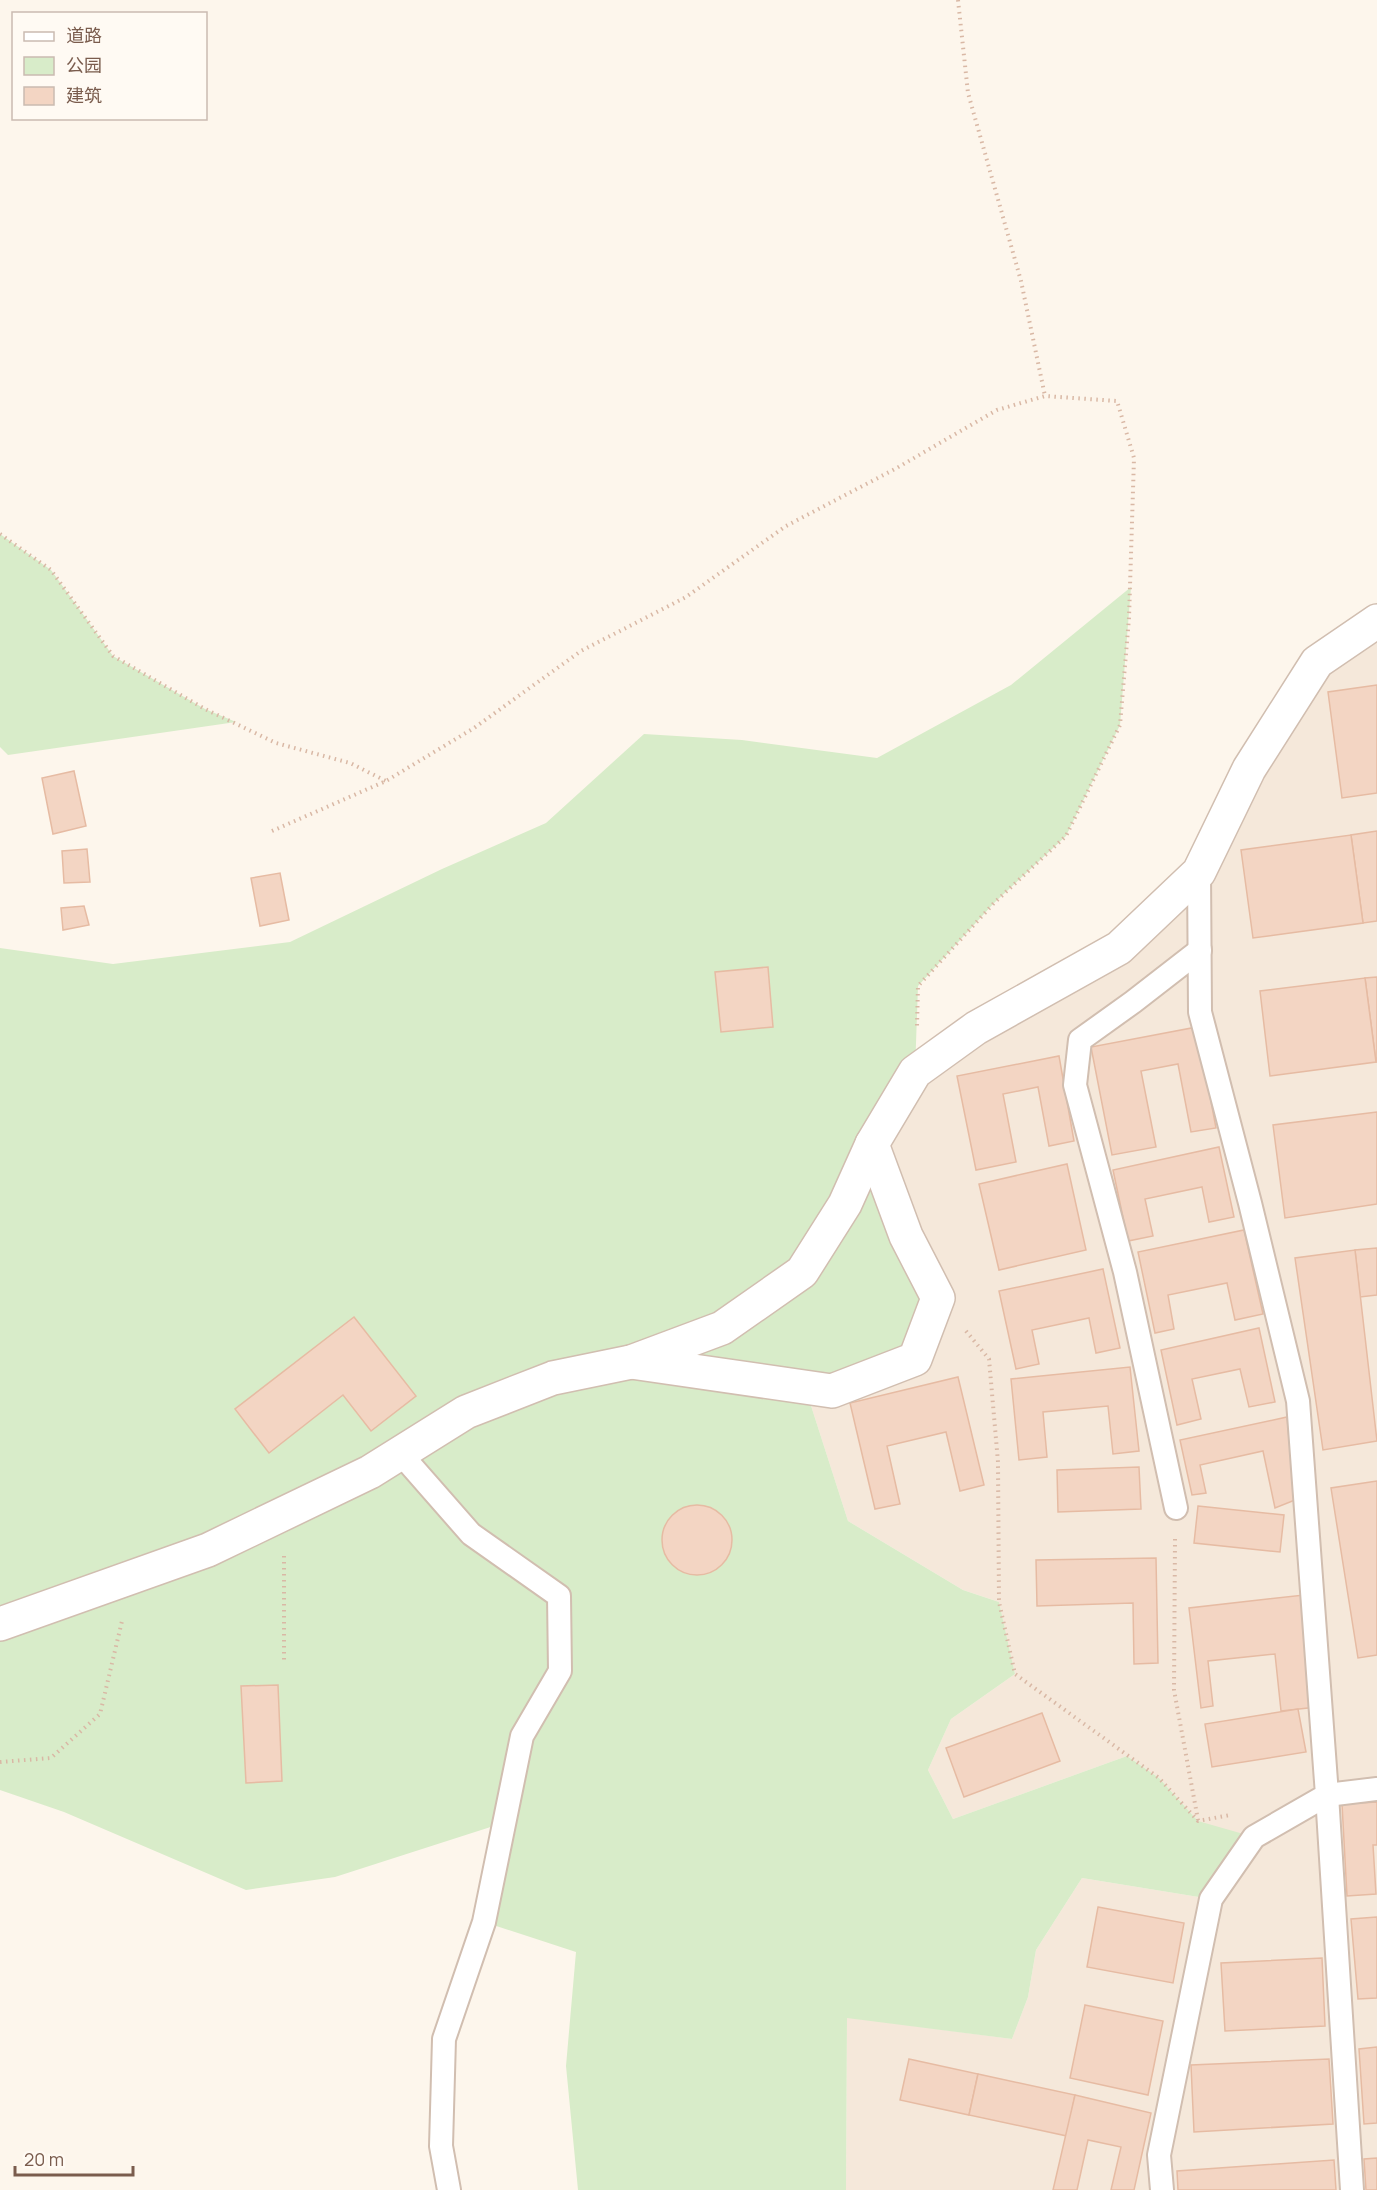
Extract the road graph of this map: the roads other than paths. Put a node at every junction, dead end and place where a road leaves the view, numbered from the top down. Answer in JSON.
{"nodes":[{"id":1,"x":1377,"y":621,"type":"edge"},
{"id":2,"x":1199,"y":872,"type":"junction"},
{"id":3,"x":1200,"y":950,"type":"junction"},
{"id":4,"x":872,"y":1144,"type":"junction"},
{"id":5,"x":631,"y":1362,"type":"junction"},
{"id":6,"x":400,"y":1453,"type":"junction"},
{"id":7,"x":1176,"y":1508,"type":"road end"},
{"id":8,"x":0,"y":1624,"type":"edge"},
{"id":9,"x":1377,"y":1789,"type":"edge"},
{"id":10,"x":1327,"y":1795,"type":"junction"},
{"id":11,"x":449,"y":2190,"type":"edge"},
{"id":12,"x":1162,"y":2190,"type":"edge"},
{"id":13,"x":1352,"y":2190,"type":"edge"}],
"edges":[{"from":1,"to":2,"type":"street"},
{"from":2,"to":3,"type":"lane"},
{"from":2,"to":4,"type":"street"},
{"from":3,"to":7,"type":"lane"},
{"from":3,"to":10,"type":"lane"},
{"from":4,"to":5,"type":"street"},
{"from":4,"to":5,"type":"street"},
{"from":5,"to":6,"type":"street"},
{"from":6,"to":8,"type":"street"},
{"from":6,"to":11,"type":"lane"},
{"from":9,"to":10,"type":"lane"},
{"from":10,"to":12,"type":"lane"},
{"from":10,"to":13,"type":"lane"}]}
